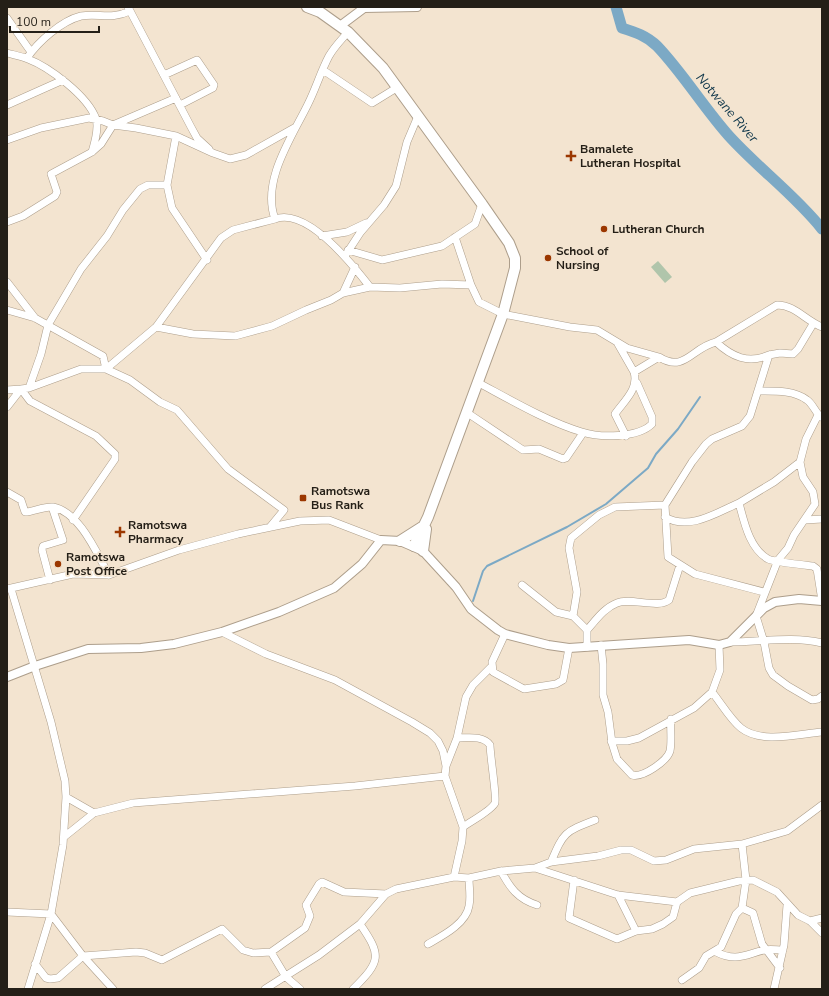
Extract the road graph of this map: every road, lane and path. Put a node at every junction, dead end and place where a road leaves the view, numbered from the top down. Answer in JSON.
{"nodes":[{"id":1,"x":307,"y":7,"type":"edge"},
{"id":2,"x":417,"y":7,"type":"edge"},
{"id":3,"x":364,"y":8,"type":"edge"},
{"id":4,"x":129,"y":9,"type":"edge"},
{"id":5,"x":7,"y":18,"type":"edge"},
{"id":6,"x":344,"y":29,"type":"junction"},
{"id":7,"x":7,"y":53,"type":"edge"},
{"id":8,"x":29,"y":55,"type":"junction"},
{"id":9,"x":323,"y":70,"type":"junction"},
{"id":10,"x":164,"y":75,"type":"junction"},
{"id":11,"x":63,"y":80,"type":"junction"},
{"id":12,"x":398,"y":87,"type":"junction"},
{"id":13,"x":178,"y":101,"type":"junction"},
{"id":14,"x":7,"y":105,"type":"edge"},
{"id":15,"x":418,"y":116,"type":"junction"},
{"id":16,"x":96,"y":119,"type":"junction"},
{"id":17,"x":113,"y":125,"type":"junction"},
{"id":18,"x":294,"y":128,"type":"junction"},
{"id":19,"x":176,"y":136,"type":"junction"},
{"id":20,"x":7,"y":140,"type":"edge"},
{"id":21,"x":92,"y":152,"type":"junction"},
{"id":22,"x":213,"y":153,"type":"junction"},
{"id":23,"x":167,"y":185,"type":"junction"},
{"id":24,"x":482,"y":204,"type":"junction"},
{"id":25,"x":275,"y":219,"type":"junction"},
{"id":26,"x":7,"y":222,"type":"edge"},
{"id":27,"x":370,"y":222,"type":"junction"},
{"id":28,"x":322,"y":236,"type":"junction"},
{"id":29,"x":455,"y":237,"type":"junction"},
{"id":30,"x":346,"y":253,"type":"junction"},
{"id":31,"x":207,"y":260,"type":"junction"},
{"id":32,"x":355,"y":267,"type":"junction"},
{"id":33,"x":7,"y":282,"type":"edge"},
{"id":34,"x":471,"y":285,"type":"junction"},
{"id":35,"x":370,"y":288,"type":"junction"},
{"id":36,"x":343,"y":293,"type":"junction"},
{"id":37,"x":7,"y":310,"type":"edge"},
{"id":38,"x":503,"y":314,"type":"junction"},
{"id":39,"x":35,"y":318,"type":"junction"},
{"id":40,"x":813,"y":324,"type":"junction"},
{"id":41,"x":48,"y":325,"type":"junction"},
{"id":42,"x":156,"y":327,"type":"junction"},
{"id":43,"x":822,"y":327,"type":"edge"},
{"id":44,"x":716,"y":342,"type":"junction"},
{"id":45,"x":618,"y":344,"type":"junction"},
{"id":46,"x":769,"y":356,"type":"junction"},
{"id":47,"x":659,"y":357,"type":"junction"},
{"id":48,"x":106,"y":369,"type":"junction"},
{"id":49,"x":634,"y":372,"type":"junction"},
{"id":50,"x":477,"y":382,"type":"junction"},
{"id":51,"x":636,"y":383,"type":"junction"},
{"id":52,"x":29,"y":388,"type":"junction"},
{"id":53,"x":21,"y":389,"type":"junction"},
{"id":54,"x":7,"y":390,"type":"edge"},
{"id":55,"x":759,"y":392,"type":"junction"},
{"id":56,"x":7,"y":407,"type":"edge"},
{"id":57,"x":466,"y":412,"type":"junction"},
{"id":58,"x":820,"y":416,"type":"edge"},
{"id":59,"x":583,"y":433,"type":"junction"},
{"id":60,"x":626,"y":436,"type":"junction"},
{"id":61,"x":800,"y":462,"type":"junction"},
{"id":62,"x":7,"y":492,"type":"edge"},
{"id":63,"x":739,"y":502,"type":"junction"},
{"id":64,"x":665,"y":505,"type":"junction"},
{"id":65,"x":52,"y":507,"type":"junction"},
{"id":66,"x":665,"y":517,"type":"junction"},
{"id":67,"x":822,"y":519,"type":"edge"},
{"id":68,"x":73,"y":520,"type":"junction"},
{"id":69,"x":426,"y":520,"type":"junction"},
{"id":70,"x":805,"y":520,"type":"junction"},
{"id":71,"x":270,"y":527,"type":"junction"},
{"id":72,"x":381,"y":540,"type":"junction"},
{"id":73,"x":400,"y":541,"type":"junction"},
{"id":74,"x":418,"y":548,"type":"junction"},
{"id":75,"x":778,"y":560,"type":"junction"},
{"id":76,"x":680,"y":565,"type":"junction"},
{"id":77,"x":820,"y":566,"type":"edge"},
{"id":78,"x":109,"y":575,"type":"junction"},
{"id":79,"x":50,"y":580,"type":"junction"},
{"id":80,"x":522,"y":585,"type":"dead end"},
{"id":81,"x":9,"y":589,"type":"edge"},
{"id":82,"x":764,"y":592,"type":"junction"},
{"id":83,"x":822,"y":601,"type":"edge"},
{"id":84,"x":573,"y":616,"type":"junction"},
{"id":85,"x":756,"y":616,"type":"junction"},
{"id":86,"x":587,"y":630,"type":"junction"},
{"id":87,"x":222,"y":632,"type":"junction"},
{"id":88,"x":505,"y":634,"type":"junction"},
{"id":89,"x":730,"y":642,"type":"junction"},
{"id":90,"x":764,"y":642,"type":"junction"},
{"id":91,"x":822,"y":643,"type":"edge"},
{"id":92,"x":601,"y":645,"type":"junction"},
{"id":93,"x":720,"y":645,"type":"junction"},
{"id":94,"x":587,"y":647,"type":"junction"},
{"id":95,"x":569,"y":648,"type":"junction"},
{"id":96,"x":35,"y":666,"type":"junction"},
{"id":97,"x":492,"y":666,"type":"junction"},
{"id":98,"x":7,"y":677,"type":"edge"},
{"id":99,"x":712,"y":692,"type":"junction"},
{"id":100,"x":822,"y":696,"type":"edge"},
{"id":101,"x":671,"y":719,"type":"junction"},
{"id":102,"x":822,"y":732,"type":"edge"},
{"id":103,"x":457,"y":738,"type":"junction"},
{"id":104,"x":611,"y":741,"type":"junction"},
{"id":105,"x":446,"y":766,"type":"junction"},
{"id":106,"x":445,"y":776,"type":"junction"},
{"id":107,"x":66,"y":797,"type":"junction"},
{"id":108,"x":822,"y":805,"type":"edge"},
{"id":109,"x":94,"y":813,"type":"junction"},
{"id":110,"x":595,"y":820,"type":"dead end"},
{"id":111,"x":462,"y":827,"type":"junction"},
{"id":112,"x":64,"y":836,"type":"junction"},
{"id":113,"x":742,"y":844,"type":"junction"},
{"id":114,"x":551,"y":862,"type":"junction"},
{"id":115,"x":535,"y":868,"type":"junction"},
{"id":116,"x":501,"y":871,"type":"junction"},
{"id":117,"x":454,"y":877,"type":"junction"},
{"id":118,"x":469,"y":878,"type":"junction"},
{"id":119,"x":574,"y":880,"type":"junction"},
{"id":120,"x":746,"y":880,"type":"junction"},
{"id":121,"x":386,"y":894,"type":"junction"},
{"id":122,"x":618,"y":895,"type":"junction"},
{"id":123,"x":677,"y":902,"type":"junction"},
{"id":124,"x":537,"y":905,"type":"dead end"},
{"id":125,"x":787,"y":905,"type":"junction"},
{"id":126,"x":742,"y":908,"type":"junction"},
{"id":127,"x":7,"y":912,"type":"edge"},
{"id":128,"x":51,"y":914,"type":"junction"},
{"id":129,"x":822,"y":918,"type":"edge"},
{"id":130,"x":810,"y":921,"type":"junction"},
{"id":131,"x":360,"y":924,"type":"junction"},
{"id":132,"x":636,"y":931,"type":"junction"},
{"id":133,"x":822,"y":933,"type":"edge"},
{"id":134,"x":428,"y":944,"type":"dead end"},
{"id":135,"x":766,"y":949,"type":"junction"},
{"id":136,"x":783,"y":950,"type":"junction"},
{"id":137,"x":271,"y":952,"type":"junction"},
{"id":138,"x":716,"y":952,"type":"junction"},
{"id":139,"x":83,"y":956,"type":"junction"},
{"id":140,"x":35,"y":964,"type":"junction"},
{"id":141,"x":780,"y":968,"type":"junction"},
{"id":142,"x":286,"y":977,"type":"junction"},
{"id":143,"x":682,"y":980,"type":"dead end"},
{"id":144,"x":28,"y":989,"type":"edge"},
{"id":145,"x":113,"y":989,"type":"edge"},
{"id":146,"x":265,"y":989,"type":"edge"},
{"id":147,"x":300,"y":989,"type":"edge"},
{"id":148,"x":353,"y":989,"type":"edge"},
{"id":149,"x":774,"y":989,"type":"edge"}],
"edges":[{"from":1,"to":6,"type":"main road"},
{"from":2,"to":3,"type":"street"},
{"from":3,"to":6,"type":"street"},
{"from":4,"to":8,"type":"street"},
{"from":4,"to":10,"type":"street"},
{"from":5,"to":8,"type":"street"},
{"from":6,"to":9,"type":"street"},
{"from":6,"to":12,"type":"main road"},
{"from":7,"to":8,"type":"street"},
{"from":8,"to":11,"type":"street"},
{"from":9,"to":12,"type":"street"},
{"from":9,"to":18,"type":"street"},
{"from":10,"to":13,"type":"street"},
{"from":10,"to":13,"type":"street"},
{"from":11,"to":14,"type":"street"},
{"from":11,"to":16,"type":"street"},
{"from":12,"to":15,"type":"main road"},
{"from":13,"to":17,"type":"street"},
{"from":13,"to":22,"type":"street"},
{"from":15,"to":24,"type":"main road"},
{"from":15,"to":27,"type":"street"},
{"from":16,"to":17,"type":"street"},
{"from":16,"to":20,"type":"street"},
{"from":16,"to":21,"type":"street"},
{"from":17,"to":19,"type":"street"},
{"from":17,"to":21,"type":"street"},
{"from":18,"to":22,"type":"street"},
{"from":18,"to":25,"type":"street"},
{"from":19,"to":22,"type":"street"},
{"from":19,"to":23,"type":"street"},
{"from":21,"to":26,"type":"street"},
{"from":23,"to":31,"type":"street"},
{"from":23,"to":41,"type":"street"},
{"from":24,"to":29,"type":"street"},
{"from":24,"to":38,"type":"main road"},
{"from":25,"to":28,"type":"street"},
{"from":25,"to":31,"type":"street"},
{"from":27,"to":28,"type":"street"},
{"from":27,"to":30,"type":"street"},
{"from":28,"to":30,"type":"street"},
{"from":29,"to":30,"type":"street"},
{"from":29,"to":34,"type":"street"},
{"from":30,"to":32,"type":"street"},
{"from":31,"to":42,"type":"street"},
{"from":32,"to":35,"type":"street"},
{"from":32,"to":36,"type":"street"},
{"from":33,"to":39,"type":"street"},
{"from":34,"to":35,"type":"street"},
{"from":34,"to":38,"type":"street"},
{"from":35,"to":36,"type":"street"},
{"from":36,"to":42,"type":"street"},
{"from":37,"to":39,"type":"street"},
{"from":38,"to":45,"type":"street"},
{"from":38,"to":50,"type":"main road"},
{"from":39,"to":41,"type":"street"},
{"from":40,"to":43,"type":"street"},
{"from":40,"to":44,"type":"street"},
{"from":40,"to":46,"type":"street"},
{"from":41,"to":48,"type":"street"},
{"from":41,"to":52,"type":"street"},
{"from":42,"to":48,"type":"street"},
{"from":44,"to":46,"type":"street"},
{"from":44,"to":47,"type":"street"},
{"from":45,"to":47,"type":"street"},
{"from":45,"to":49,"type":"street"},
{"from":46,"to":55,"type":"street"},
{"from":47,"to":49,"type":"street"},
{"from":48,"to":52,"type":"street"},
{"from":48,"to":71,"type":"street"},
{"from":49,"to":51,"type":"street"},
{"from":50,"to":57,"type":"main road"},
{"from":50,"to":59,"type":"street"},
{"from":51,"to":60,"type":"street"},
{"from":51,"to":60,"type":"street"},
{"from":52,"to":53,"type":"street"},
{"from":53,"to":54,"type":"street"},
{"from":53,"to":56,"type":"street"},
{"from":53,"to":68,"type":"street"},
{"from":55,"to":58,"type":"street"},
{"from":55,"to":64,"type":"street"},
{"from":57,"to":59,"type":"street"},
{"from":57,"to":69,"type":"main road"},
{"from":58,"to":61,"type":"street"},
{"from":59,"to":60,"type":"street"},
{"from":61,"to":63,"type":"street"},
{"from":61,"to":70,"type":"street"},
{"from":62,"to":65,"type":"street"},
{"from":63,"to":66,"type":"street"},
{"from":63,"to":75,"type":"street"},
{"from":64,"to":66,"type":"street"},
{"from":64,"to":84,"type":"street"},
{"from":65,"to":68,"type":"street"},
{"from":65,"to":79,"type":"street"},
{"from":66,"to":76,"type":"street"},
{"from":67,"to":70,"type":"street"},
{"from":68,"to":78,"type":"street"},
{"from":69,"to":73,"type":"main road"},
{"from":69,"to":74,"type":"main road"},
{"from":70,"to":75,"type":"street"},
{"from":71,"to":72,"type":"street"},
{"from":71,"to":78,"type":"street"},
{"from":72,"to":73,"type":"street"},
{"from":72,"to":87,"type":"street"},
{"from":73,"to":74,"type":"street"},
{"from":74,"to":88,"type":"street"},
{"from":75,"to":77,"type":"street"},
{"from":75,"to":82,"type":"street"},
{"from":76,"to":82,"type":"street"},
{"from":76,"to":86,"type":"street"},
{"from":77,"to":83,"type":"street"},
{"from":78,"to":79,"type":"street"},
{"from":79,"to":81,"type":"street"},
{"from":80,"to":84,"type":"street"},
{"from":81,"to":96,"type":"street"},
{"from":82,"to":85,"type":"street"},
{"from":83,"to":85,"type":"street"},
{"from":84,"to":86,"type":"street"},
{"from":85,"to":89,"type":"street"},
{"from":85,"to":90,"type":"street"},
{"from":86,"to":94,"type":"street"},
{"from":87,"to":96,"type":"street"},
{"from":87,"to":105,"type":"street"},
{"from":88,"to":95,"type":"street"},
{"from":88,"to":97,"type":"street"},
{"from":89,"to":90,"type":"street"},
{"from":89,"to":93,"type":"street"},
{"from":90,"to":91,"type":"street"},
{"from":90,"to":100,"type":"street"},
{"from":92,"to":93,"type":"street"},
{"from":92,"to":94,"type":"street"},
{"from":92,"to":104,"type":"street"},
{"from":93,"to":99,"type":"street"},
{"from":94,"to":95,"type":"street"},
{"from":95,"to":97,"type":"street"},
{"from":96,"to":98,"type":"street"},
{"from":96,"to":107,"type":"street"},
{"from":97,"to":103,"type":"street"},
{"from":99,"to":101,"type":"street"},
{"from":99,"to":102,"type":"street"},
{"from":101,"to":104,"type":"street"},
{"from":101,"to":104,"type":"street"},
{"from":103,"to":105,"type":"street"},
{"from":103,"to":111,"type":"street"},
{"from":105,"to":106,"type":"street"},
{"from":106,"to":109,"type":"street"},
{"from":106,"to":111,"type":"street"},
{"from":107,"to":109,"type":"street"},
{"from":107,"to":112,"type":"street"},
{"from":108,"to":113,"type":"street"},
{"from":109,"to":112,"type":"street"},
{"from":110,"to":114,"type":"street"},
{"from":111,"to":117,"type":"street"},
{"from":112,"to":128,"type":"street"},
{"from":113,"to":114,"type":"street"},
{"from":113,"to":120,"type":"street"},
{"from":114,"to":115,"type":"street"},
{"from":115,"to":116,"type":"street"},
{"from":115,"to":119,"type":"street"},
{"from":116,"to":118,"type":"street"},
{"from":116,"to":124,"type":"street"},
{"from":117,"to":118,"type":"street"},
{"from":117,"to":121,"type":"street"},
{"from":118,"to":134,"type":"street"},
{"from":119,"to":122,"type":"street"},
{"from":119,"to":132,"type":"street"},
{"from":120,"to":123,"type":"street"},
{"from":120,"to":125,"type":"street"},
{"from":120,"to":126,"type":"street"},
{"from":121,"to":131,"type":"street"},
{"from":121,"to":137,"type":"street"},
{"from":122,"to":123,"type":"street"},
{"from":122,"to":132,"type":"street"},
{"from":123,"to":132,"type":"street"},
{"from":125,"to":130,"type":"street"},
{"from":125,"to":136,"type":"street"},
{"from":126,"to":135,"type":"street"},
{"from":126,"to":138,"type":"street"},
{"from":127,"to":128,"type":"street"},
{"from":128,"to":139,"type":"street"},
{"from":128,"to":140,"type":"street"},
{"from":129,"to":130,"type":"street"},
{"from":130,"to":133,"type":"street"},
{"from":131,"to":142,"type":"street"},
{"from":131,"to":148,"type":"street"},
{"from":135,"to":136,"type":"street"},
{"from":135,"to":138,"type":"street"},
{"from":135,"to":141,"type":"street"},
{"from":136,"to":141,"type":"street"},
{"from":137,"to":139,"type":"street"},
{"from":137,"to":142,"type":"street"},
{"from":138,"to":143,"type":"street"},
{"from":139,"to":140,"type":"street"},
{"from":139,"to":145,"type":"street"},
{"from":140,"to":144,"type":"street"},
{"from":141,"to":149,"type":"street"},
{"from":142,"to":146,"type":"street"},
{"from":142,"to":147,"type":"street"}]}
